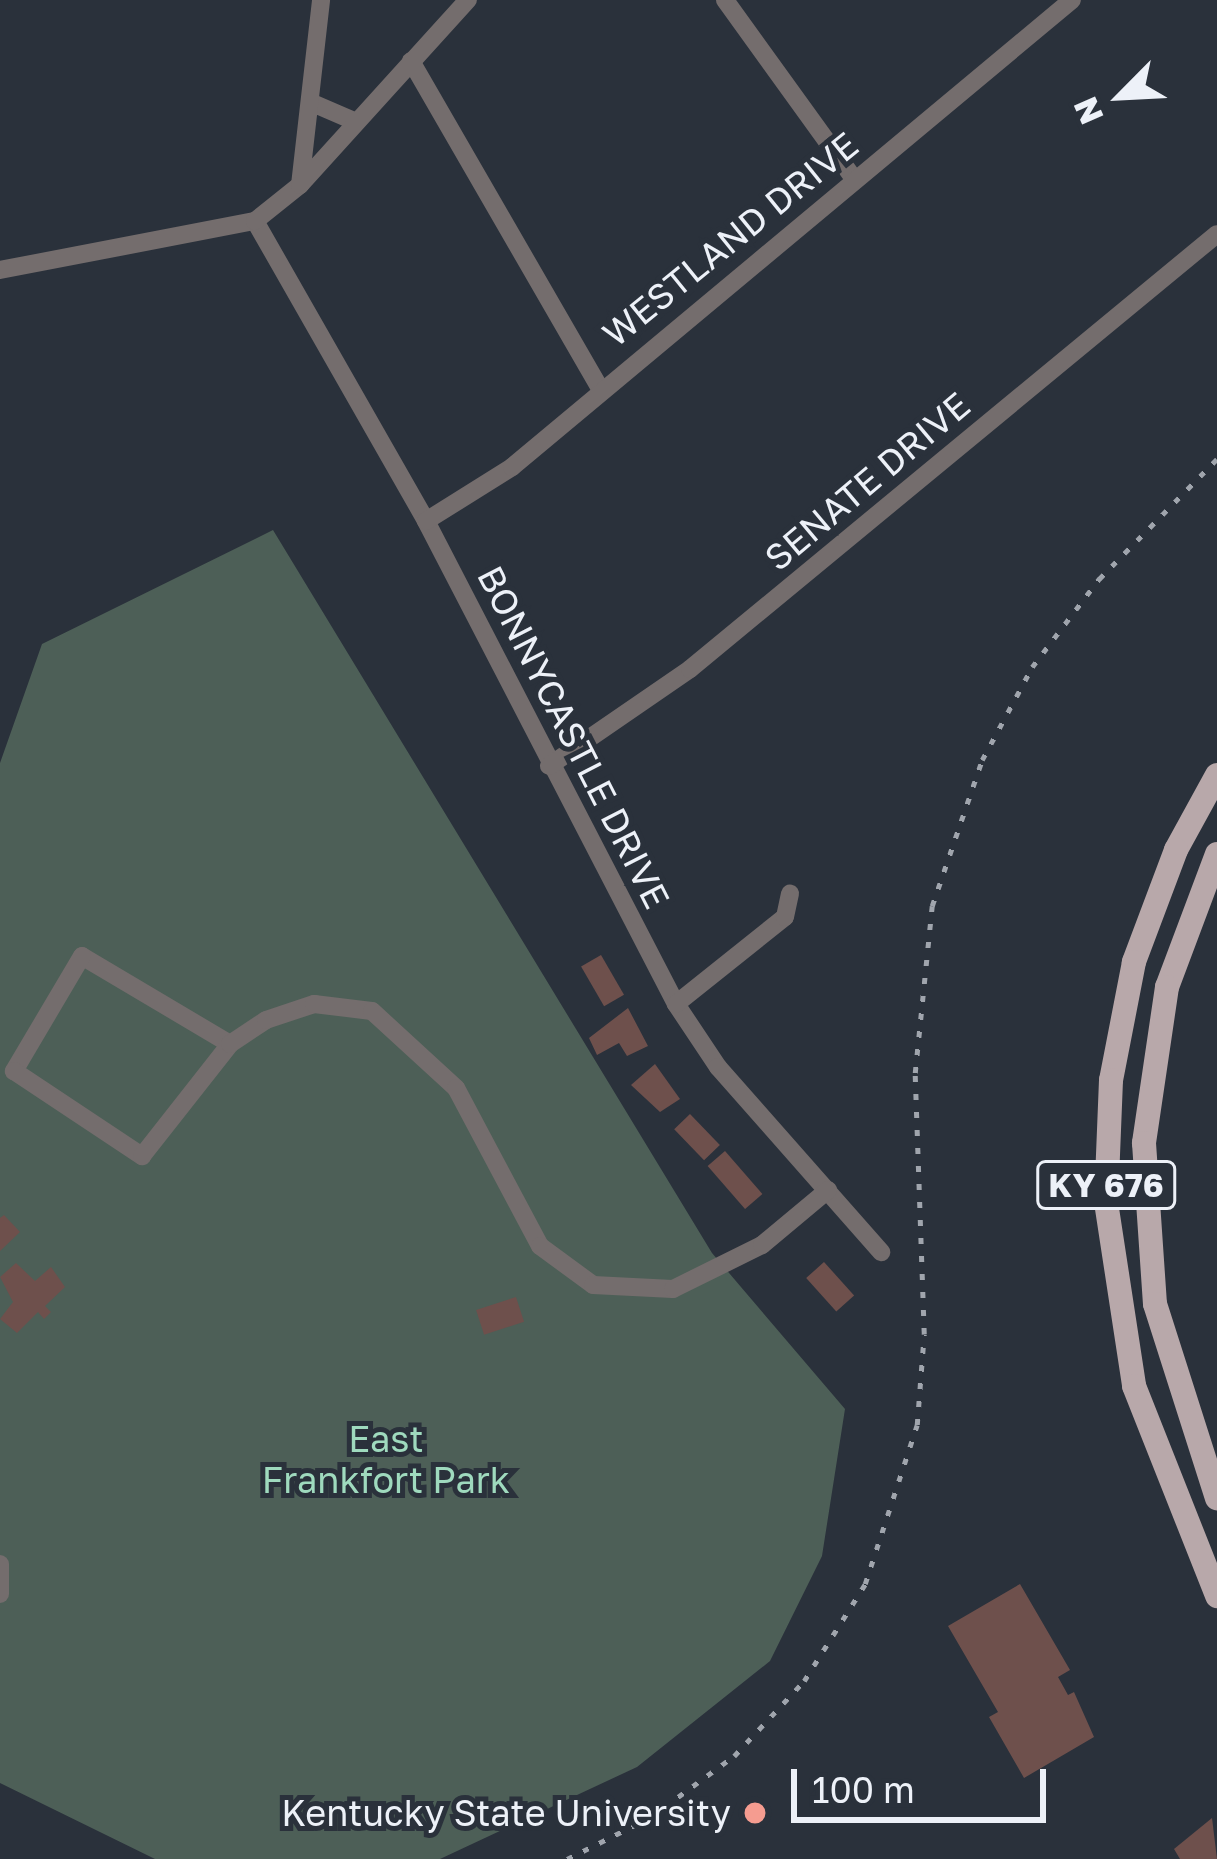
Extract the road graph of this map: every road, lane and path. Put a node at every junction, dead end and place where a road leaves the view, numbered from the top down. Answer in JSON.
{"nodes":[{"id":1,"x":321,"y":0,"type":"edge"},
{"id":2,"x":468,"y":0,"type":"edge"},
{"id":3,"x":725,"y":0,"type":"edge"},
{"id":4,"x":1072,"y":0,"type":"edge"},
{"id":5,"x":411,"y":61,"type":"junction"},
{"id":6,"x":310,"y":102,"type":"junction"},
{"id":7,"x":354,"y":121,"type":"junction"},
{"id":8,"x":855,"y":180,"type":"junction"},
{"id":9,"x":301,"y":185,"type":"junction"},
{"id":10,"x":255,"y":221,"type":"junction"},
{"id":11,"x":1217,"y":234,"type":"edge"},
{"id":12,"x":0,"y":270,"type":"edge"},
{"id":13,"x":600,"y":389,"type":"junction"},
{"id":14,"x":426,"y":521,"type":"junction"},
{"id":15,"x":550,"y":766,"type":"junction"},
{"id":16,"x":1217,"y":775,"type":"edge"},
{"id":17,"x":1217,"y":854,"type":"edge"},
{"id":18,"x":790,"y":894,"type":"dead end"},
{"id":19,"x":676,"y":1004,"type":"junction"},
{"id":20,"x":230,"y":1044,"type":"junction"},
{"id":21,"x":828,"y":1190,"type":"junction"},
{"id":22,"x":881,"y":1252,"type":"dead end"},
{"id":23,"x":1217,"y":1498,"type":"edge"},
{"id":24,"x":0,"y":1564,"type":"edge"},
{"id":25,"x":0,"y":1594,"type":"edge"},
{"id":26,"x":1217,"y":1596,"type":"edge"}],
"edges":[{"from":1,"to":6,"type":"street"},
{"from":2,"to":5,"type":"street"},
{"from":3,"to":8,"type":"street"},
{"from":4,"to":8,"type":"street","name":"WESTLAND DRIVE"},
{"from":5,"to":7,"type":"street"},
{"from":5,"to":13,"type":"street"},
{"from":6,"to":7,"type":"street"},
{"from":6,"to":9,"type":"street"},
{"from":7,"to":9,"type":"street"},
{"from":8,"to":13,"type":"street","name":"WESTLAND DRIVE"},
{"from":9,"to":10,"type":"street"},
{"from":10,"to":12,"type":"street"},
{"from":10,"to":14,"type":"street","name":"BONNYCASTLE DRIVE"},
{"from":11,"to":15,"type":"street","name":"SENATE DRIVE"},
{"from":13,"to":14,"type":"street","name":"WESTLAND DRIVE"},
{"from":14,"to":15,"type":"street","name":"BONNYCASTLE DRIVE"},
{"from":15,"to":19,"type":"street","name":"BONNYCASTLE DRIVE"},
{"from":16,"to":26,"type":"main road","number":"KY 676"},
{"from":17,"to":23,"type":"main road","number":"KY 676"},
{"from":18,"to":19,"type":"street"},
{"from":19,"to":21,"type":"street","name":"BONNYCASTLE DRIVE"},
{"from":20,"to":20,"type":"street"},
{"from":20,"to":21,"type":"street"},
{"from":21,"to":22,"type":"street","name":"BONNYCASTLE DRIVE"},
{"from":24,"to":25,"type":"street"}]}
